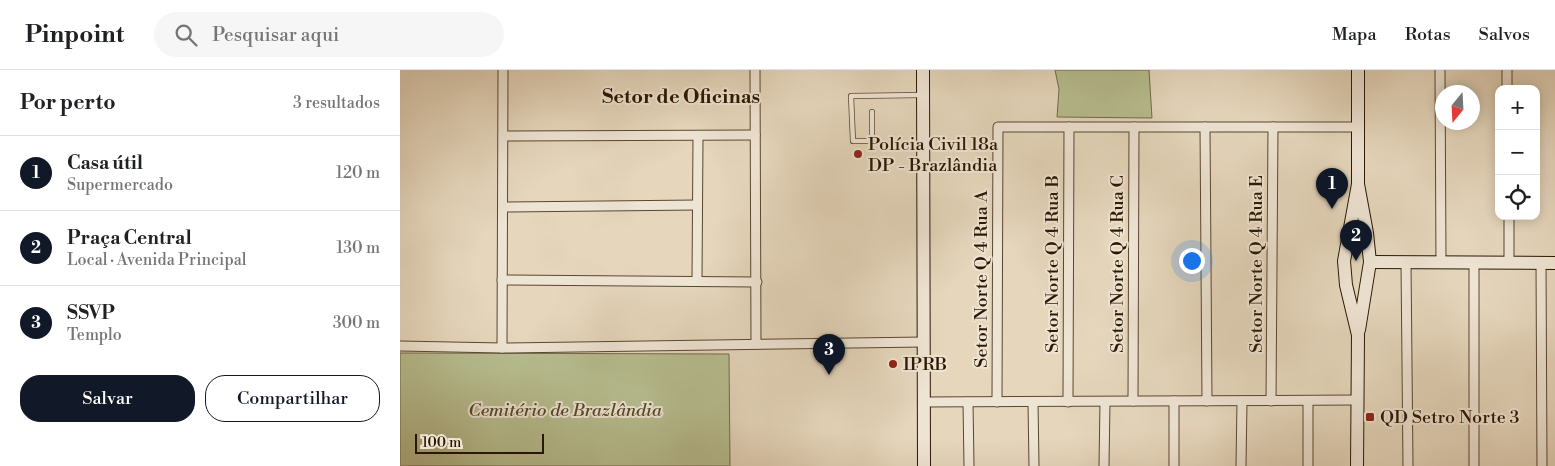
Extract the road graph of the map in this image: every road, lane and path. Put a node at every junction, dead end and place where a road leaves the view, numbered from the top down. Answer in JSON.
{"nodes":[{"id":1,"x":503,"y":70,"type":"edge"},
{"id":2,"x":755,"y":70,"type":"edge"},
{"id":3,"x":923,"y":70,"type":"edge"},
{"id":4,"x":1358,"y":70,"type":"edge"},
{"id":5,"x":1440,"y":70,"type":"edge"},
{"id":6,"x":1507,"y":70,"type":"edge"},
{"id":7,"x":1507,"y":85,"type":"edge"},
{"id":8,"x":923,"y":96,"type":"junction"},
{"id":9,"x":872,"y":112,"type":"dead end"},
{"id":10,"x":1069,"y":127,"type":"junction"},
{"id":11,"x":1134,"y":127,"type":"junction"},
{"id":12,"x":1205,"y":127,"type":"junction"},
{"id":13,"x":1273,"y":127,"type":"junction"},
{"id":14,"x":1358,"y":127,"type":"junction"},
{"id":15,"x":755,"y":135,"type":"junction"},
{"id":16,"x":503,"y":136,"type":"junction"},
{"id":17,"x":698,"y":137,"type":"junction"},
{"id":18,"x":1358,"y":184,"type":"junction"},
{"id":19,"x":697,"y":205,"type":"junction"},
{"id":20,"x":503,"y":208,"type":"junction"},
{"id":21,"x":1508,"y":220,"type":"edge"},
{"id":22,"x":1367,"y":233,"type":"junction"},
{"id":23,"x":1347,"y":234,"type":"junction"},
{"id":24,"x":1370,"y":262,"type":"junction"},
{"id":25,"x":1406,"y":262,"type":"junction"},
{"id":26,"x":1442,"y":262,"type":"junction"},
{"id":27,"x":1474,"y":262,"type":"junction"},
{"id":28,"x":1509,"y":262,"type":"junction"},
{"id":29,"x":1541,"y":262,"type":"junction"},
{"id":30,"x":1555,"y":262,"type":"edge"},
{"id":31,"x":502,"y":280,"type":"junction"},
{"id":32,"x":697,"y":281,"type":"junction"},
{"id":33,"x":757,"y":282,"type":"junction"},
{"id":34,"x":1368,"y":284,"type":"junction"},
{"id":35,"x":1346,"y":285,"type":"junction"},
{"id":36,"x":1358,"y":335,"type":"junction"},
{"id":37,"x":924,"y":342,"type":"junction"},
{"id":38,"x":756,"y":344,"type":"junction"},
{"id":39,"x":400,"y":346,"type":"edge"},
{"id":40,"x":502,"y":348,"type":"junction"},
{"id":41,"x":1308,"y":400,"type":"junction"},
{"id":42,"x":1357,"y":400,"type":"junction"},
{"id":43,"x":1133,"y":401,"type":"junction"},
{"id":44,"x":1174,"y":401,"type":"junction"},
{"id":45,"x":1207,"y":401,"type":"junction"},
{"id":46,"x":1242,"y":401,"type":"junction"},
{"id":47,"x":1271,"y":401,"type":"junction"},
{"id":48,"x":924,"y":402,"type":"junction"},
{"id":49,"x":968,"y":402,"type":"junction"},
{"id":50,"x":996,"y":402,"type":"junction"},
{"id":51,"x":1033,"y":402,"type":"junction"},
{"id":52,"x":1068,"y":402,"type":"junction"},
{"id":53,"x":1105,"y":402,"type":"junction"},
{"id":54,"x":924,"y":466,"type":"edge"},
{"id":55,"x":969,"y":466,"type":"edge"},
{"id":56,"x":1034,"y":466,"type":"edge"},
{"id":57,"x":1104,"y":466,"type":"edge"},
{"id":58,"x":1174,"y":466,"type":"edge"},
{"id":59,"x":1241,"y":466,"type":"edge"},
{"id":60,"x":1308,"y":466,"type":"edge"},
{"id":61,"x":1357,"y":466,"type":"edge"},
{"id":62,"x":1408,"y":466,"type":"edge"},
{"id":63,"x":1474,"y":466,"type":"edge"},
{"id":64,"x":1542,"y":466,"type":"edge"}],
"edges":[{"from":1,"to":16,"type":"street"},
{"from":2,"to":15,"type":"street"},
{"from":3,"to":8,"type":"street"},
{"from":4,"to":14,"type":"street"},
{"from":5,"to":26,"type":"street"},
{"from":6,"to":7,"type":"street"},
{"from":8,"to":9,"type":"lane"},
{"from":8,"to":37,"type":"street"},
{"from":10,"to":11,"type":"street"},
{"from":10,"to":50,"type":"street","name":"Setor Norte Q 4 Rua A"},
{"from":10,"to":52,"type":"street","name":"Setor Norte Q 4 Rua B"},
{"from":11,"to":12,"type":"street"},
{"from":11,"to":43,"type":"street","name":"Setor Norte Q 4 Rua C"},
{"from":12,"to":13,"type":"street"},
{"from":12,"to":45,"type":"street"},
{"from":13,"to":14,"type":"street"},
{"from":13,"to":47,"type":"street","name":"Setor Norte Q 4 Rua E"},
{"from":14,"to":18,"type":"street"},
{"from":15,"to":17,"type":"street"},
{"from":15,"to":33,"type":"street"},
{"from":16,"to":17,"type":"street"},
{"from":16,"to":20,"type":"street"},
{"from":17,"to":19,"type":"street"},
{"from":18,"to":22,"type":"street"},
{"from":18,"to":23,"type":"street"},
{"from":19,"to":20,"type":"street"},
{"from":19,"to":32,"type":"street"},
{"from":20,"to":31,"type":"street"},
{"from":21,"to":28,"type":"street"},
{"from":22,"to":23,"type":"street"},
{"from":22,"to":24,"type":"street"},
{"from":23,"to":35,"type":"street"},
{"from":24,"to":25,"type":"street"},
{"from":24,"to":34,"type":"street"},
{"from":25,"to":26,"type":"street"},
{"from":25,"to":62,"type":"street"},
{"from":26,"to":27,"type":"street"},
{"from":27,"to":28,"type":"street"},
{"from":27,"to":63,"type":"street"},
{"from":28,"to":29,"type":"street"},
{"from":29,"to":30,"type":"street"},
{"from":29,"to":64,"type":"street"},
{"from":31,"to":32,"type":"street"},
{"from":31,"to":40,"type":"street"},
{"from":32,"to":33,"type":"street"},
{"from":33,"to":38,"type":"street"},
{"from":34,"to":35,"type":"street"},
{"from":34,"to":36,"type":"street"},
{"from":35,"to":36,"type":"street"},
{"from":36,"to":42,"type":"street"},
{"from":37,"to":38,"type":"street"},
{"from":37,"to":48,"type":"street"},
{"from":38,"to":40,"type":"street"},
{"from":39,"to":40,"type":"street"},
{"from":41,"to":42,"type":"street"},
{"from":41,"to":47,"type":"street"},
{"from":41,"to":60,"type":"street"},
{"from":42,"to":61,"type":"street"},
{"from":43,"to":44,"type":"street"},
{"from":43,"to":53,"type":"street"},
{"from":44,"to":45,"type":"street"},
{"from":44,"to":58,"type":"street"},
{"from":45,"to":46,"type":"street"},
{"from":46,"to":47,"type":"street"},
{"from":46,"to":59,"type":"street"},
{"from":48,"to":49,"type":"street"},
{"from":48,"to":54,"type":"street"},
{"from":49,"to":50,"type":"street"},
{"from":49,"to":55,"type":"street"},
{"from":50,"to":51,"type":"street"},
{"from":51,"to":52,"type":"street"},
{"from":51,"to":56,"type":"street"},
{"from":52,"to":53,"type":"street"},
{"from":53,"to":57,"type":"street"}]}
